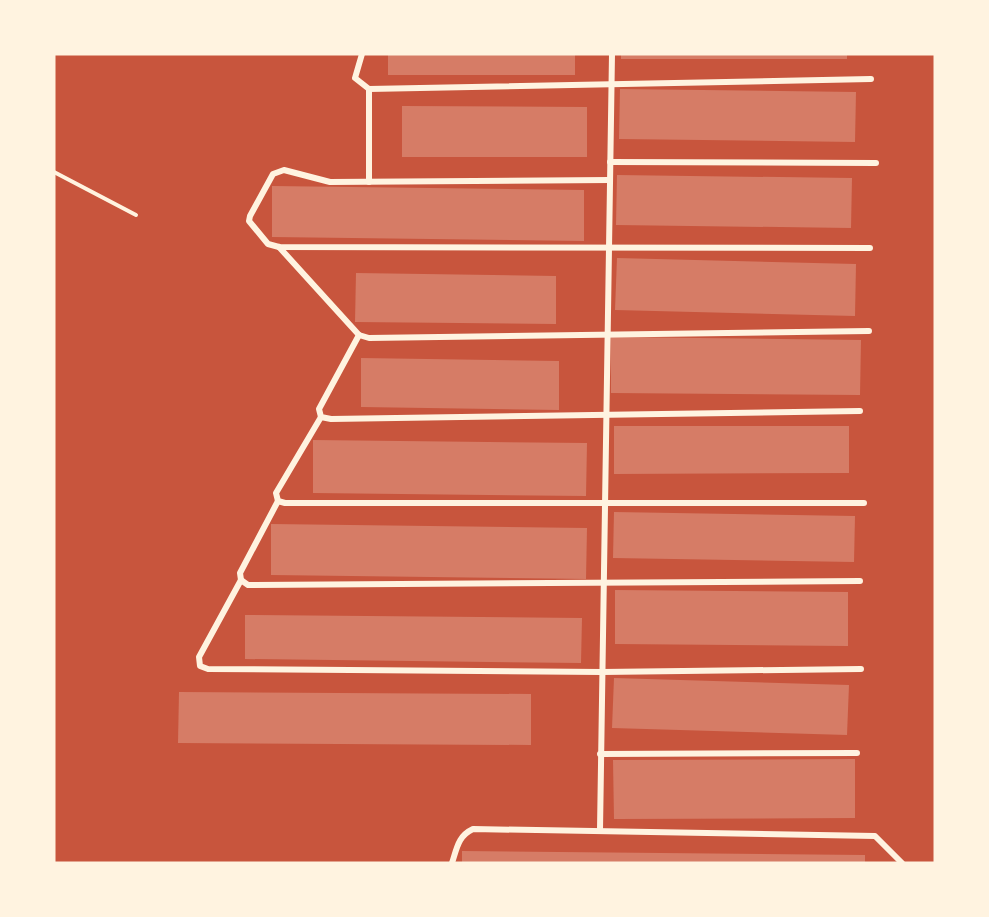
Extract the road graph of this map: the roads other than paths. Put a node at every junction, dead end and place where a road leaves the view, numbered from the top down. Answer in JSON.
{"nodes":[{"id":1,"x":362,"y":54,"type":"edge"},
{"id":2,"x":612,"y":54,"type":"edge"},
{"id":3,"x":871,"y":79,"type":"dead end"},
{"id":4,"x":612,"y":83,"type":"junction"},
{"id":5,"x":369,"y":89,"type":"junction"},
{"id":6,"x":610,"y":162,"type":"junction"},
{"id":7,"x":876,"y":163,"type":"dead end"},
{"id":8,"x":610,"y":180,"type":"junction"},
{"id":9,"x":369,"y":182,"type":"junction"},
{"id":10,"x":279,"y":247,"type":"junction"},
{"id":11,"x":608,"y":248,"type":"junction"},
{"id":12,"x":870,"y":248,"type":"dead end"},
{"id":13,"x":869,"y":331,"type":"dead end"},
{"id":14,"x":607,"y":334,"type":"junction"},
{"id":15,"x":359,"y":335,"type":"junction"},
{"id":16,"x":860,"y":411,"type":"dead end"},
{"id":17,"x":321,"y":417,"type":"junction"},
{"id":18,"x":604,"y":417,"type":"junction"},
{"id":19,"x":278,"y":501,"type":"junction"},
{"id":20,"x":864,"y":503,"type":"dead end"},
{"id":21,"x":604,"y":504,"type":"junction"},
{"id":22,"x":241,"y":580,"type":"junction"},
{"id":23,"x":860,"y":581,"type":"dead end"},
{"id":24,"x":603,"y":585,"type":"junction"},
{"id":25,"x":861,"y":669,"type":"dead end"},
{"id":26,"x":602,"y":672,"type":"junction"},
{"id":27,"x":857,"y":753,"type":"dead end"},
{"id":28,"x":600,"y":754,"type":"junction"},
{"id":29,"x":600,"y":830,"type":"junction"},
{"id":30,"x":452,"y":863,"type":"edge"},
{"id":31,"x":902,"y":863,"type":"edge"}],
"edges":[{"from":1,"to":5,"type":"street"},
{"from":2,"to":4,"type":"street"},
{"from":3,"to":4,"type":"street"},
{"from":4,"to":5,"type":"street"},
{"from":4,"to":6,"type":"street"},
{"from":5,"to":9,"type":"street"},
{"from":6,"to":7,"type":"street"},
{"from":6,"to":8,"type":"street"},
{"from":8,"to":9,"type":"street"},
{"from":8,"to":11,"type":"street"},
{"from":9,"to":10,"type":"street"},
{"from":10,"to":11,"type":"street"},
{"from":10,"to":15,"type":"street"},
{"from":11,"to":12,"type":"street"},
{"from":11,"to":14,"type":"street"},
{"from":13,"to":14,"type":"street"},
{"from":14,"to":15,"type":"street"},
{"from":14,"to":18,"type":"street"},
{"from":15,"to":17,"type":"street"},
{"from":16,"to":18,"type":"street"},
{"from":17,"to":18,"type":"street"},
{"from":17,"to":19,"type":"street"},
{"from":18,"to":21,"type":"street"},
{"from":19,"to":21,"type":"street"},
{"from":19,"to":22,"type":"street"},
{"from":20,"to":21,"type":"street"},
{"from":21,"to":24,"type":"street"},
{"from":22,"to":24,"type":"street"},
{"from":22,"to":26,"type":"street"},
{"from":23,"to":24,"type":"street"},
{"from":24,"to":26,"type":"street"},
{"from":25,"to":26,"type":"street"},
{"from":26,"to":28,"type":"street"},
{"from":27,"to":28,"type":"street"},
{"from":28,"to":29,"type":"street"},
{"from":29,"to":30,"type":"street"},
{"from":29,"to":31,"type":"street"}]}
